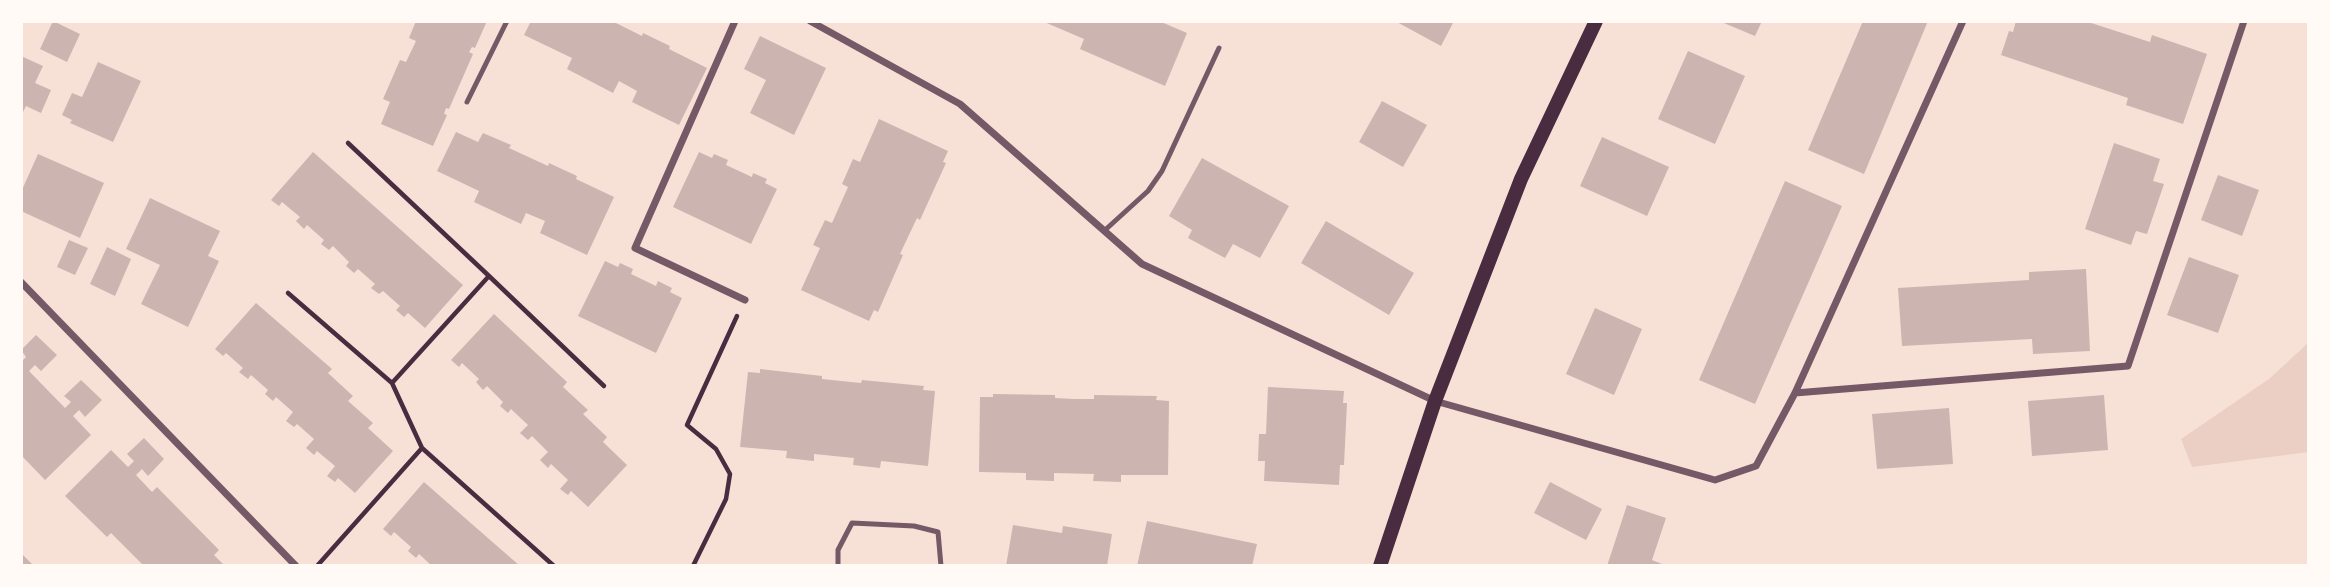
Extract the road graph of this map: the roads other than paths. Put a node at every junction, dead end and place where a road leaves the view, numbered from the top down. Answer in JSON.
{"nodes":[{"id":1,"x":507,"y":21,"type":"edge"},
{"id":2,"x":735,"y":21,"type":"edge"},
{"id":3,"x":810,"y":21,"type":"edge"},
{"id":4,"x":1595,"y":21,"type":"edge"},
{"id":5,"x":1963,"y":21,"type":"edge"},
{"id":6,"x":2244,"y":21,"type":"edge"},
{"id":7,"x":1219,"y":48,"type":"dead end"},
{"id":8,"x":467,"y":102,"type":"dead end"},
{"id":9,"x":1104,"y":231,"type":"junction"},
{"id":10,"x":21,"y":282,"type":"edge"},
{"id":11,"x":745,"y":300,"type":"road end"},
{"id":12,"x":1795,"y":393,"type":"junction"},
{"id":13,"x":1435,"y":401,"type":"junction"},
{"id":14,"x":296,"y":566,"type":"edge"},
{"id":15,"x":838,"y":566,"type":"edge"},
{"id":16,"x":941,"y":566,"type":"edge"},
{"id":17,"x":1380,"y":566,"type":"edge"}],
"edges":[{"from":1,"to":8,"type":"lane"},
{"from":2,"to":11,"type":"street"},
{"from":3,"to":9,"type":"street"},
{"from":4,"to":13,"type":"main road"},
{"from":5,"to":12,"type":"street"},
{"from":6,"to":12,"type":"street"},
{"from":7,"to":9,"type":"lane"},
{"from":9,"to":13,"type":"street"},
{"from":10,"to":14,"type":"street"},
{"from":12,"to":13,"type":"street"},
{"from":13,"to":17,"type":"main road"},
{"from":15,"to":16,"type":"lane"}]}
